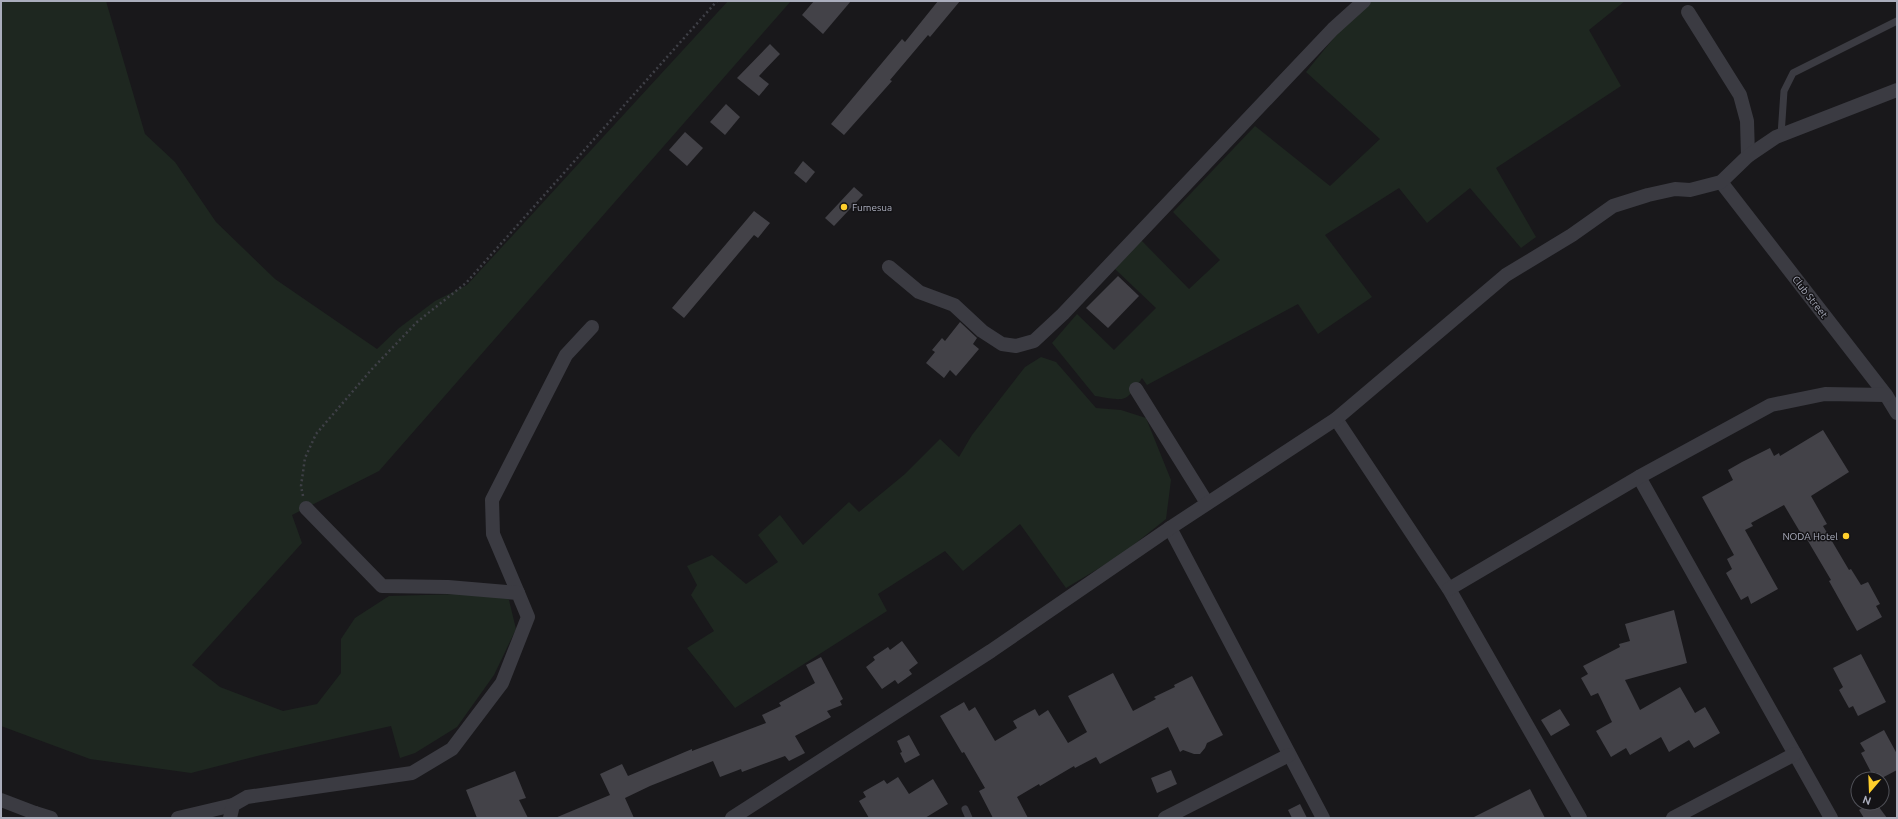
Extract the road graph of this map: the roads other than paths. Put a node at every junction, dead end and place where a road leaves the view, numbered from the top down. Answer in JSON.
{"nodes":[{"id":1,"x":1364,"y":1,"type":"edge"},
{"id":2,"x":1688,"y":12,"type":"dead end"},
{"id":3,"x":1897,"y":21,"type":"edge"},
{"id":4,"x":1897,"y":90,"type":"edge"},
{"id":5,"x":1781,"y":135,"type":"junction"},
{"id":6,"x":1748,"y":156,"type":"junction"},
{"id":7,"x":1721,"y":182,"type":"junction"},
{"id":8,"x":889,"y":267,"type":"dead end"},
{"id":9,"x":592,"y":327,"type":"dead end"},
{"id":10,"x":1136,"y":389,"type":"dead end"},
{"id":11,"x":1886,"y":395,"type":"junction"},
{"id":12,"x":1897,"y":413,"type":"edge"},
{"id":13,"x":1336,"y":419,"type":"junction"},
{"id":14,"x":1639,"y":477,"type":"junction"},
{"id":15,"x":1207,"y":503,"type":"junction"},
{"id":16,"x":306,"y":508,"type":"road end"},
{"id":17,"x":1170,"y":528,"type":"junction"},
{"id":18,"x":1450,"y":589,"type":"junction"},
{"id":19,"x":518,"y":593,"type":"junction"},
{"id":20,"x":1795,"y":754,"type":"junction"},
{"id":21,"x":1289,"y":755,"type":"junction"},
{"id":22,"x":1,"y":800,"type":"edge"},
{"id":23,"x":965,"y":808,"type":"dead end"},
{"id":24,"x":231,"y":811,"type":"edge"},
{"id":25,"x":34,"y":816,"type":"edge"},
{"id":26,"x":51,"y":818,"type":"edge"},
{"id":27,"x":178,"y":818,"type":"edge"},
{"id":28,"x":732,"y":818,"type":"edge"},
{"id":29,"x":969,"y":818,"type":"edge"},
{"id":30,"x":1165,"y":818,"type":"edge"},
{"id":31,"x":1323,"y":818,"type":"edge"},
{"id":32,"x":1580,"y":818,"type":"edge"},
{"id":33,"x":1673,"y":818,"type":"edge"},
{"id":34,"x":1831,"y":818,"type":"edge"}],
"edges":[{"from":1,"to":8,"type":"street"},
{"from":2,"to":6,"type":"street"},
{"from":3,"to":5,"type":"lane"},
{"from":4,"to":5,"type":"street"},
{"from":5,"to":6,"type":"street"},
{"from":6,"to":7,"type":"street"},
{"from":7,"to":11,"type":"street","name":"Club Street"},
{"from":7,"to":13,"type":"street"},
{"from":9,"to":19,"type":"street"},
{"from":10,"to":15,"type":"street"},
{"from":11,"to":12,"type":"street","name":"Club Street"},
{"from":11,"to":14,"type":"street"},
{"from":13,"to":15,"type":"street"},
{"from":13,"to":18,"type":"street"},
{"from":14,"to":18,"type":"street"},
{"from":14,"to":20,"type":"street"},
{"from":15,"to":17,"type":"street"},
{"from":16,"to":19,"type":"street"},
{"from":17,"to":21,"type":"street"},
{"from":17,"to":28,"type":"street"},
{"from":18,"to":32,"type":"street"},
{"from":19,"to":24,"type":"street"},
{"from":20,"to":33,"type":"street"},
{"from":20,"to":34,"type":"street"},
{"from":21,"to":30,"type":"street"},
{"from":21,"to":31,"type":"street"},
{"from":22,"to":25,"type":"street"},
{"from":23,"to":29,"type":"lane"},
{"from":24,"to":27,"type":"street"},
{"from":25,"to":26,"type":"street"}]}
